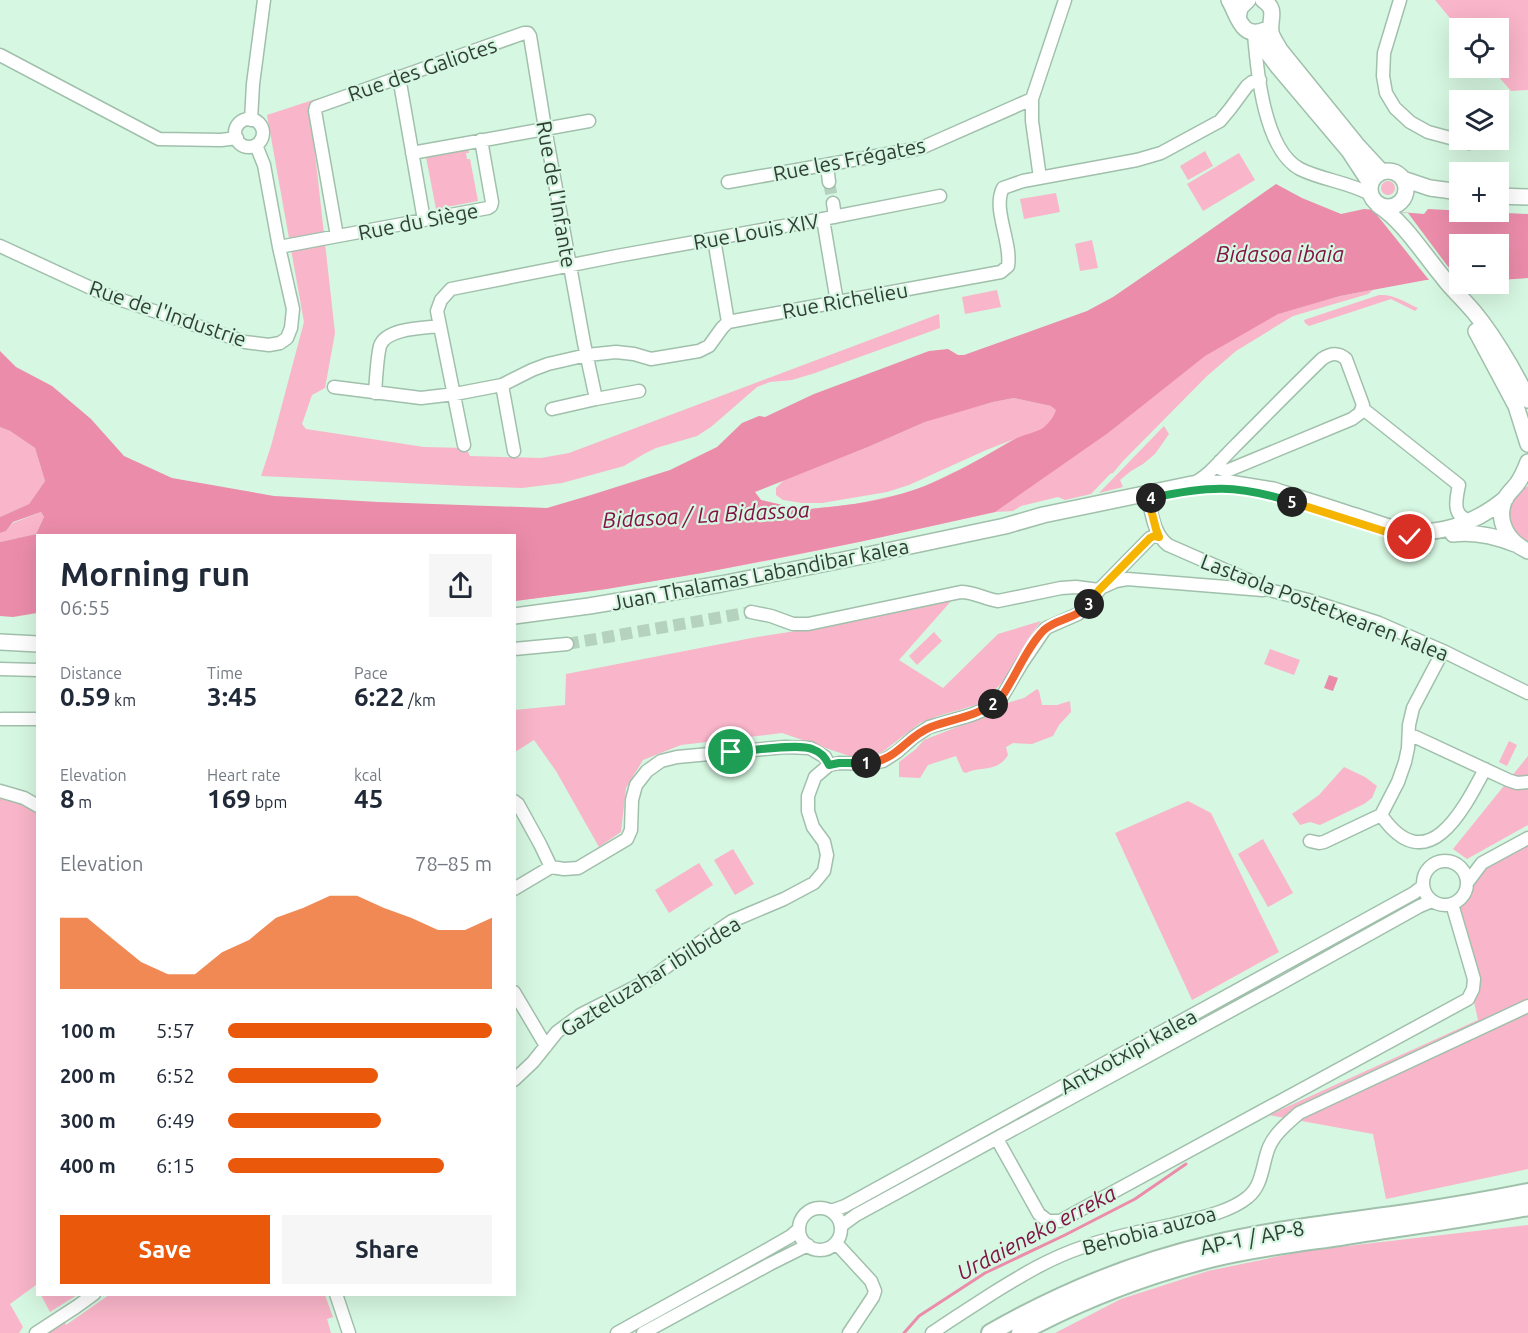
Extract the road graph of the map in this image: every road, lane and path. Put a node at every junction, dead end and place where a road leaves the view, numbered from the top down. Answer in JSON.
{"nodes":[{"id":1,"x":264,"y":0,"type":"edge"},
{"id":2,"x":1065,"y":0,"type":"edge"},
{"id":3,"x":1229,"y":0,"type":"edge"},
{"id":4,"x":1248,"y":0,"type":"edge"},
{"id":5,"x":1263,"y":0,"type":"edge"},
{"id":6,"x":1282,"y":0,"type":"edge"},
{"id":7,"x":1400,"y":0,"type":"edge"},
{"id":8,"x":1238,"y":18,"type":"junction"},
{"id":9,"x":1271,"y":21,"type":"junction"},
{"id":10,"x":528,"y":33,"type":"joint"},
{"id":11,"x":1255,"y":33,"type":"junction"},
{"id":12,"x":0,"y":55,"type":"edge"},
{"id":13,"x":399,"y":77,"type":"junction"},
{"id":14,"x":1260,"y":80,"type":"junction"},
{"id":15,"x":1032,"y":99,"type":"junction"},
{"id":16,"x":251,"y":120,"type":"junction"},
{"id":17,"x":589,"y":121,"type":"dead end"},
{"id":18,"x":545,"y":128,"type":"junction"},
{"id":19,"x":237,"y":138,"type":"junction"},
{"id":20,"x":1449,"y":138,"type":"edge"},
{"id":21,"x":481,"y":140,"type":"junction"},
{"id":22,"x":256,"y":145,"type":"junction"},
{"id":23,"x":412,"y":153,"type":"junction"},
{"id":24,"x":827,"y":165,"type":"junction"},
{"id":25,"x":1382,"y":172,"type":"junction"},
{"id":26,"x":1040,"y":178,"type":"junction"},
{"id":27,"x":1403,"y":179,"type":"junction"},
{"id":28,"x":728,"y":182,"type":"dead end"},
{"id":29,"x":829,"y":182,"type":"tunnel mouth"},
{"id":30,"x":1430,"y":188,"type":"junction"},
{"id":31,"x":1449,"y":191,"type":"edge"},
{"id":32,"x":1372,"y":194,"type":"junction"},
{"id":33,"x":940,"y":196,"type":"dead end"},
{"id":34,"x":1509,"y":196,"type":"edge"},
{"id":35,"x":1528,"y":197,"type":"edge"},
{"id":36,"x":1403,"y":198,"type":"junction"},
{"id":37,"x":833,"y":203,"type":"tunnel mouth"},
{"id":38,"x":829,"y":218,"type":"junction"},
{"id":39,"x":424,"y":220,"type":"junction"},
{"id":40,"x":1398,"y":221,"type":"junction"},
{"id":41,"x":337,"y":236,"type":"junction"},
{"id":42,"x":714,"y":239,"type":"junction"},
{"id":43,"x":0,"y":246,"type":"edge"},
{"id":44,"x":279,"y":247,"type":"junction"},
{"id":45,"x":570,"y":265,"type":"junction"},
{"id":46,"x":1449,"y":286,"type":"edge"},
{"id":47,"x":1454,"y":294,"type":"edge"},
{"id":48,"x":1457,"y":294,"type":"edge"},
{"id":49,"x":837,"y":302,"type":"junction"},
{"id":50,"x":728,"y":322,"type":"junction"},
{"id":51,"x":440,"y":326,"type":"junction"},
{"id":52,"x":587,"y":355,"type":"junction"},
{"id":53,"x":502,"y":386,"type":"junction"},
{"id":54,"x":334,"y":387,"type":"dead end"},
{"id":55,"x":639,"y":391,"type":"dead end"},
{"id":56,"x":375,"y":393,"type":"junction"},
{"id":57,"x":455,"y":394,"type":"junction"},
{"id":58,"x":597,"y":399,"type":"junction"},
{"id":59,"x":1528,"y":400,"type":"edge"},
{"id":60,"x":1362,"y":408,"type":"junction"},
{"id":61,"x":552,"y":409,"type":"dead end"},
{"id":62,"x":1246,"y":435,"type":"junction"},
{"id":63,"x":1528,"y":444,"type":"edge"},
{"id":64,"x":464,"y":445,"type":"dead end"},
{"id":65,"x":514,"y":451,"type":"dead end"},
{"id":66,"x":1258,"y":458,"type":"junction"},
{"id":67,"x":1220,"y":461,"type":"junction"},
{"id":68,"x":1528,"y":462,"type":"edge"},
{"id":69,"x":1522,"y":482,"type":"edge"},
{"id":70,"x":1192,"y":484,"type":"junction"},
{"id":71,"x":1229,"y":485,"type":"junction"},
{"id":72,"x":1148,"y":498,"type":"junction"},
{"id":73,"x":1506,"y":498,"type":"junction"},
{"id":74,"x":1472,"y":521,"type":"junction"},
{"id":75,"x":1005,"y":526,"type":"junction"},
{"id":76,"x":1159,"y":537,"type":"junction"},
{"id":77,"x":1522,"y":547,"type":"edge"},
{"id":78,"x":1099,"y":590,"type":"junction"},
{"id":79,"x":1273,"y":591,"type":"junction"},
{"id":80,"x":751,"y":612,"type":"tunnel mouth"},
{"id":81,"x":516,"y":615,"type":"edge"},
{"id":82,"x":0,"y":642,"type":"edge"},
{"id":83,"x":36,"y":644,"type":"edge"},
{"id":84,"x":567,"y":644,"type":"tunnel mouth"},
{"id":85,"x":516,"y":649,"type":"edge"},
{"id":86,"x":1443,"y":651,"type":"junction"},
{"id":87,"x":0,"y":669,"type":"edge"},
{"id":88,"x":36,"y":670,"type":"edge"},
{"id":89,"x":1528,"y":693,"type":"edge"},
{"id":90,"x":2,"y":719,"type":"dead end"},
{"id":91,"x":34,"y":719,"type":"edge"},
{"id":92,"x":1409,"y":734,"type":"junction"},
{"id":93,"x":829,"y":765,"type":"junction"},
{"id":94,"x":1485,"y":769,"type":"junction"},
{"id":95,"x":1528,"y":782,"type":"edge"},
{"id":96,"x":0,"y":791,"type":"edge"},
{"id":97,"x":516,"y":802,"type":"edge"},
{"id":98,"x":36,"y":805,"type":"edge"},
{"id":99,"x":1381,"y":815,"type":"junction"},
{"id":100,"x":1528,"y":838,"type":"edge"},
{"id":101,"x":1310,"y":841,"type":"dead end"},
{"id":102,"x":1482,"y":863,"type":"junction"},
{"id":103,"x":1457,"y":865,"type":"junction"},
{"id":104,"x":551,"y":867,"type":"junction"},
{"id":105,"x":1467,"y":883,"type":"junction"},
{"id":106,"x":1424,"y":886,"type":"junction"},
{"id":107,"x":516,"y":888,"type":"edge"},
{"id":108,"x":1432,"y":901,"type":"junction"},
{"id":109,"x":1452,"y":904,"type":"junction"},
{"id":110,"x":516,"y":995,"type":"edge"},
{"id":111,"x":1528,"y":1006,"type":"edge"},
{"id":112,"x":546,"y":1046,"type":"junction"},
{"id":113,"x":516,"y":1078,"type":"edge"},
{"id":114,"x":997,"y":1139,"type":"junction"},
{"id":115,"x":1528,"y":1192,"type":"edge"},
{"id":116,"x":1528,"y":1207,"type":"edge"},
{"id":117,"x":831,"y":1211,"type":"junction"},
{"id":118,"x":841,"y":1226,"type":"junction"},
{"id":119,"x":799,"y":1229,"type":"junction"},
{"id":120,"x":836,"y":1243,"type":"junction"},
{"id":121,"x":808,"y":1245,"type":"junction"},
{"id":122,"x":90,"y":1296,"type":"edge"},
{"id":123,"x":337,"y":1296,"type":"edge"},
{"id":124,"x":341,"y":1296,"type":"edge"},
{"id":125,"x":344,"y":1317,"type":"junction"},
{"id":126,"x":36,"y":1333,"type":"edge"},
{"id":127,"x":349,"y":1333,"type":"edge"},
{"id":128,"x":617,"y":1333,"type":"edge"},
{"id":129,"x":643,"y":1333,"type":"edge"},
{"id":130,"x":849,"y":1333,"type":"edge"},
{"id":131,"x":932,"y":1333,"type":"edge"},
{"id":132,"x":990,"y":1333,"type":"edge"},
{"id":133,"x":1020,"y":1333,"type":"edge"}],
"edges":[{"from":1,"to":16,"type":"street","name":"Rue de l'Industrie"},
{"from":2,"to":15,"type":"street"},
{"from":3,"to":8,"type":"main road"},
{"from":4,"to":8,"type":"main road"},
{"from":5,"to":9,"type":"main road"},
{"from":6,"to":9,"type":"main road"},
{"from":7,"to":20,"type":"street"},
{"from":8,"to":11,"type":"main road"},
{"from":9,"to":11,"type":"main road"},
{"from":9,"to":25,"type":"main road"},
{"from":10,"to":13,"type":"street","name":"Rue des Galiotes"},
{"from":10,"to":18,"type":"street","name":"Rue de l'Infante"},
{"from":11,"to":14,"type":"street"},
{"from":11,"to":32,"type":"main road"},
{"from":12,"to":19,"type":"street"},
{"from":13,"to":23,"type":"street"},
{"from":13,"to":41,"type":"street","name":"Rue des Galiotes"},
{"from":14,"to":26,"type":"street","name":"Rue Richelieu"},
{"from":14,"to":32,"type":"street"},
{"from":15,"to":24,"type":"street","name":"Rue les Frégates"},
{"from":15,"to":26,"type":"street"},
{"from":16,"to":19,"type":"street"},
{"from":16,"to":22,"type":"street","name":"Rue de l'Industrie"},
{"from":17,"to":18,"type":"street"},
{"from":18,"to":21,"type":"street"},
{"from":18,"to":45,"type":"street","name":"Rue de l'Infante"},
{"from":19,"to":22,"type":"street"},
{"from":21,"to":23,"type":"street"},
{"from":21,"to":39,"type":"street","name":"Rue du Siège"},
{"from":22,"to":44,"type":"street","name":"Rue de l'Industrie"},
{"from":23,"to":39,"type":"street"},
{"from":24,"to":28,"type":"street","name":"Rue les Frégates"},
{"from":24,"to":29,"type":"street"},
{"from":25,"to":27,"type":"main road"},
{"from":25,"to":32,"type":"main road"},
{"from":26,"to":49,"type":"street","name":"Rue Richelieu"},
{"from":27,"to":30,"type":"main road"},
{"from":27,"to":36,"type":"main road"},
{"from":30,"to":31,"type":"main road"},
{"from":30,"to":36,"type":"main road"},
{"from":32,"to":36,"type":"main road"},
{"from":32,"to":40,"type":"main road"},
{"from":33,"to":38,"type":"street","name":"Rue Louis XIV"},
{"from":34,"to":35,"type":"main road"},
{"from":36,"to":40,"type":"main road"},
{"from":37,"to":38,"type":"street"},
{"from":38,"to":42,"type":"street","name":"Rue Louis XIV"},
{"from":38,"to":49,"type":"street"},
{"from":39,"to":41,"type":"street","name":"Rue du Siège"},
{"from":40,"to":46,"type":"main road"},
{"from":41,"to":44,"type":"street","name":"Rue du Siège"},
{"from":42,"to":45,"type":"street","name":"Rue Louis XIV"},
{"from":42,"to":50,"type":"street"},
{"from":43,"to":44,"type":"street","name":"Rue de l'Industrie"},
{"from":45,"to":51,"type":"street","name":"Rue Louis XIV"},
{"from":45,"to":52,"type":"street","name":"Rue de l'Infante"},
{"from":47,"to":63,"type":"main road"},
{"from":48,"to":59,"type":"main road"},
{"from":49,"to":50,"type":"street","name":"Rue Richelieu"},
{"from":50,"to":52,"type":"street"},
{"from":51,"to":56,"type":"street"},
{"from":51,"to":57,"type":"street","name":"Rue Louis XIV"},
{"from":52,"to":53,"type":"street"},
{"from":52,"to":58,"type":"street","name":"Rue de l'Infante"},
{"from":53,"to":57,"type":"street"},
{"from":53,"to":65,"type":"street"},
{"from":54,"to":56,"type":"street"},
{"from":55,"to":58,"type":"street"},
{"from":56,"to":57,"type":"street"},
{"from":57,"to":64,"type":"street","name":"Rue Louis XIV"},
{"from":58,"to":61,"type":"street"},
{"from":60,"to":62,"type":"street"},
{"from":60,"to":66,"type":"street"},
{"from":60,"to":74,"type":"street"},
{"from":62,"to":66,"type":"street"},
{"from":62,"to":67,"type":"street"},
{"from":66,"to":67,"type":"street"},
{"from":67,"to":70,"type":"street"},
{"from":68,"to":69,"type":"main road"},
{"from":69,"to":73,"type":"main road"},
{"from":70,"to":71,"type":"main road","name":"Juan Thalamas Labandibar kalea"},
{"from":70,"to":75,"type":"main road","name":"Juan Thalamas Labandibar kalea"},
{"from":71,"to":72,"type":"main road","name":"Juan Thalamas Labandibar kalea"},
{"from":71,"to":74,"type":"main road"},
{"from":71,"to":77,"type":"main road"},
{"from":72,"to":75,"type":"main road","name":"Juan Thalamas Labandibar kalea"},
{"from":72,"to":76,"type":"street"},
{"from":73,"to":74,"type":"main road"},
{"from":73,"to":77,"type":"main road"},
{"from":75,"to":81,"type":"main road","name":"Juan Thalamas Labandibar kalea"},
{"from":76,"to":78,"type":"street"},
{"from":76,"to":79,"type":"street","name":"Lastaola Postetxearen kalea"},
{"from":78,"to":79,"type":"street"},
{"from":78,"to":80,"type":"street"},
{"from":78,"to":93,"type":"street"},
{"from":79,"to":86,"type":"street","name":"Lastaola Postetxearen kalea"},
{"from":82,"to":83,"type":"main road"},
{"from":84,"to":85,"type":"street"},
{"from":86,"to":89,"type":"street","name":"Lastaola Postetxearen kalea"},
{"from":86,"to":92,"type":"street"},
{"from":87,"to":88,"type":"street"},
{"from":90,"to":91,"type":"street"},
{"from":92,"to":94,"type":"street"},
{"from":92,"to":99,"type":"street"},
{"from":93,"to":104,"type":"street"},
{"from":93,"to":112,"type":"street","name":"Gazteluzahar ibilbidea"},
{"from":94,"to":95,"type":"street"},
{"from":94,"to":99,"type":"street"},
{"from":96,"to":98,"type":"street"},
{"from":97,"to":104,"type":"street"},
{"from":99,"to":101,"type":"street"},
{"from":100,"to":102,"type":"street"},
{"from":102,"to":103,"type":"street"},
{"from":102,"to":105,"type":"street"},
{"from":103,"to":105,"type":"street"},
{"from":103,"to":106,"type":"street"},
{"from":104,"to":107,"type":"street"},
{"from":105,"to":109,"type":"street"},
{"from":106,"to":108,"type":"street"},
{"from":106,"to":117,"type":"street","name":"Antxotxipi kalea"},
{"from":108,"to":109,"type":"street"},
{"from":108,"to":114,"type":"street","name":"Antxotxipi kalea"},
{"from":109,"to":114,"type":"street"},
{"from":110,"to":112,"type":"street"},
{"from":111,"to":131,"type":"street","name":"Behobia auzoa"},
{"from":112,"to":113,"type":"street","name":"Gazteluzahar ibilbidea"},
{"from":114,"to":118,"type":"street","name":"Antxotxipi kalea"},
{"from":115,"to":132,"type":"highway","name":"AP-1 / AP-8"},
{"from":116,"to":133,"type":"highway","name":"AP-1 / AP-8"},
{"from":117,"to":118,"type":"street"},
{"from":117,"to":119,"type":"street"},
{"from":118,"to":120,"type":"street"},
{"from":119,"to":121,"type":"street"},
{"from":119,"to":128,"type":"street"},
{"from":120,"to":121,"type":"street"},
{"from":120,"to":130,"type":"street"},
{"from":121,"to":129,"type":"street"},
{"from":122,"to":126,"type":"street"},
{"from":123,"to":125,"type":"street"},
{"from":124,"to":125,"type":"street"},
{"from":125,"to":127,"type":"street"}]}
